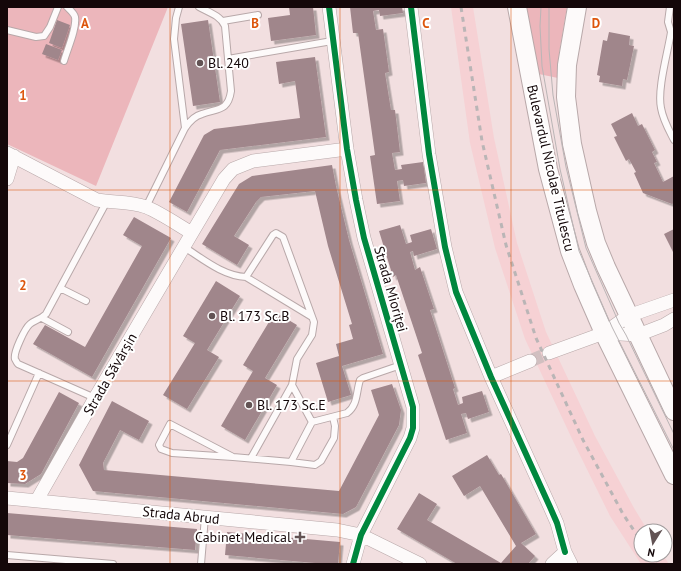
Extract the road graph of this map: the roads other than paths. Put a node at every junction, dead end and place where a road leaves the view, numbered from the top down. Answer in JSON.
{"nodes":[{"id":1,"x":58,"y":7,"type":"edge"},
{"id":2,"x":68,"y":7,"type":"edge"},
{"id":3,"x":180,"y":7,"type":"edge"},
{"id":4,"x":199,"y":7,"type":"edge"},
{"id":5,"x":328,"y":7,"type":"edge"},
{"id":6,"x":411,"y":7,"type":"edge"},
{"id":7,"x":517,"y":7,"type":"edge"},
{"id":8,"x":577,"y":7,"type":"edge"},
{"id":9,"x":670,"y":7,"type":"edge"},
{"id":10,"x":258,"y":14,"type":"dead end"},
{"id":11,"x":222,"y":21,"type":"junction"},
{"id":12,"x":7,"y":30,"type":"edge"},
{"id":13,"x":673,"y":32,"type":"edge"},
{"id":14,"x":332,"y":41,"type":"junction"},
{"id":15,"x":228,"y":59,"type":"junction"},
{"id":16,"x":64,"y":61,"type":"dead end"},
{"id":17,"x":185,"y":128,"type":"junction"},
{"id":18,"x":674,"y":140,"type":"edge"},
{"id":19,"x":347,"y":149,"type":"junction"},
{"id":20,"x":10,"y":154,"type":"edge"},
{"id":21,"x":7,"y":179,"type":"edge"},
{"id":22,"x":107,"y":201,"type":"junction"},
{"id":23,"x":146,"y":208,"type":"junction"},
{"id":24,"x":192,"y":233,"type":"junction"},
{"id":25,"x":184,"y":247,"type":"junction"},
{"id":26,"x":246,"y":277,"type":"junction"},
{"id":27,"x":60,"y":288,"type":"junction"},
{"id":28,"x":674,"y":300,"type":"edge"},
{"id":29,"x":86,"y":301,"type":"dead end"},
{"id":30,"x":628,"y":316,"type":"junction"},
{"id":31,"x":42,"y":318,"type":"junction"},
{"id":32,"x":674,"y":319,"type":"edge"},
{"id":33,"x":313,"y":320,"type":"junction"},
{"id":34,"x":68,"y":332,"type":"dead end"},
{"id":35,"x":604,"y":333,"type":"junction"},
{"id":36,"x":638,"y":335,"type":"junction"},
{"id":37,"x":549,"y":353,"type":"tunnel mouth"},
{"id":38,"x":530,"y":361,"type":"tunnel mouth"},
{"id":39,"x":400,"y":365,"type":"junction"},
{"id":40,"x":39,"y":373,"type":"junction"},
{"id":41,"x":491,"y":377,"type":"junction"},
{"id":42,"x":292,"y":384,"type":"junction"},
{"id":43,"x":95,"y":398,"type":"junction"},
{"id":44,"x":674,"y":410,"type":"edge"},
{"id":45,"x":333,"y":417,"type":"junction"},
{"id":46,"x":312,"y":422,"type":"junction"},
{"id":47,"x":7,"y":445,"type":"edge"},
{"id":48,"x":234,"y":457,"type":"junction"},
{"id":49,"x":251,"y":458,"type":"junction"},
{"id":50,"x":292,"y":462,"type":"junction"},
{"id":51,"x":674,"y":475,"type":"edge"},
{"id":52,"x":7,"y":498,"type":"edge"},
{"id":53,"x":37,"y":500,"type":"junction"},
{"id":54,"x":205,"y":517,"type":"junction"},
{"id":55,"x":361,"y":535,"type":"junction"},
{"id":56,"x":7,"y":555,"type":"edge"},
{"id":57,"x":568,"y":558,"type":"edge"},
{"id":58,"x":113,"y":564,"type":"edge"},
{"id":59,"x":201,"y":564,"type":"edge"},
{"id":60,"x":353,"y":564,"type":"edge"},
{"id":61,"x":420,"y":564,"type":"edge"},
{"id":62,"x":552,"y":564,"type":"edge"}],
"edges":[{"from":1,"to":12,"type":"lane"},
{"from":2,"to":16,"type":"lane"},
{"from":3,"to":17,"type":"lane"},
{"from":4,"to":11,"type":"lane"},
{"from":5,"to":14,"type":"street","name":"Strada Mioriței"},
{"from":6,"to":41,"type":"street"},
{"from":7,"to":35,"type":"main road","name":"Bulevardul Nicolae Titulescu"},
{"from":8,"to":30,"type":"main road","name":"Bulevardul Nicolae Titulescu"},
{"from":9,"to":13,"type":"lane"},
{"from":10,"to":11,"type":"lane"},
{"from":11,"to":15,"type":"lane"},
{"from":13,"to":18,"type":"lane"},
{"from":14,"to":15,"type":"lane"},
{"from":14,"to":19,"type":"street","name":"Strada Mioriței"},
{"from":15,"to":17,"type":"lane"},
{"from":17,"to":23,"type":"lane"},
{"from":19,"to":24,"type":"street","name":"Strada Săvârșin"},
{"from":19,"to":39,"type":"street","name":"Strada Mioriței"},
{"from":20,"to":21,"type":"street"},
{"from":20,"to":22,"type":"street"},
{"from":22,"to":23,"type":"street"},
{"from":22,"to":27,"type":"lane"},
{"from":23,"to":24,"type":"street"},
{"from":24,"to":25,"type":"street","name":"Strada Săvârșin"},
{"from":25,"to":26,"type":"lane"},
{"from":25,"to":43,"type":"street","name":"Strada Săvârșin"},
{"from":26,"to":33,"type":"lane"},
{"from":26,"to":33,"type":"lane"},
{"from":27,"to":29,"type":"lane"},
{"from":27,"to":31,"type":"lane"},
{"from":28,"to":30,"type":"street"},
{"from":30,"to":35,"type":"street"},
{"from":30,"to":36,"type":"main road","name":"Bulevardul Nicolae Titulescu"},
{"from":31,"to":34,"type":"lane"},
{"from":31,"to":40,"type":"lane"},
{"from":32,"to":36,"type":"street"},
{"from":33,"to":42,"type":"lane"},
{"from":35,"to":36,"type":"street"},
{"from":35,"to":37,"type":"street"},
{"from":35,"to":51,"type":"main road","name":"Bulevardul Nicolae Titulescu"},
{"from":36,"to":44,"type":"main road","name":"Bulevardul Nicolae Titulescu"},
{"from":38,"to":41,"type":"street"},
{"from":39,"to":45,"type":"lane"},
{"from":39,"to":55,"type":"street","name":"Strada Mioriței"},
{"from":40,"to":43,"type":"lane"},
{"from":40,"to":47,"type":"lane"},
{"from":41,"to":57,"type":"street"},
{"from":42,"to":46,"type":"lane"},
{"from":42,"to":49,"type":"lane"},
{"from":43,"to":53,"type":"street","name":"Strada Săvârșin"},
{"from":45,"to":46,"type":"lane"},
{"from":45,"to":50,"type":"lane"},
{"from":46,"to":50,"type":"lane"},
{"from":48,"to":48,"type":"lane"},
{"from":48,"to":49,"type":"lane"},
{"from":49,"to":50,"type":"lane"},
{"from":52,"to":53,"type":"street","name":"Strada Abrud"},
{"from":53,"to":54,"type":"street","name":"Strada Abrud"},
{"from":54,"to":55,"type":"street","name":"Strada Abrud"},
{"from":54,"to":59,"type":"lane"},
{"from":55,"to":60,"type":"street","name":"Strada Mioriței"},
{"from":55,"to":61,"type":"street","name":"Strada Abrud"},
{"from":56,"to":58,"type":"lane"},
{"from":57,"to":62,"type":"street"}]}
